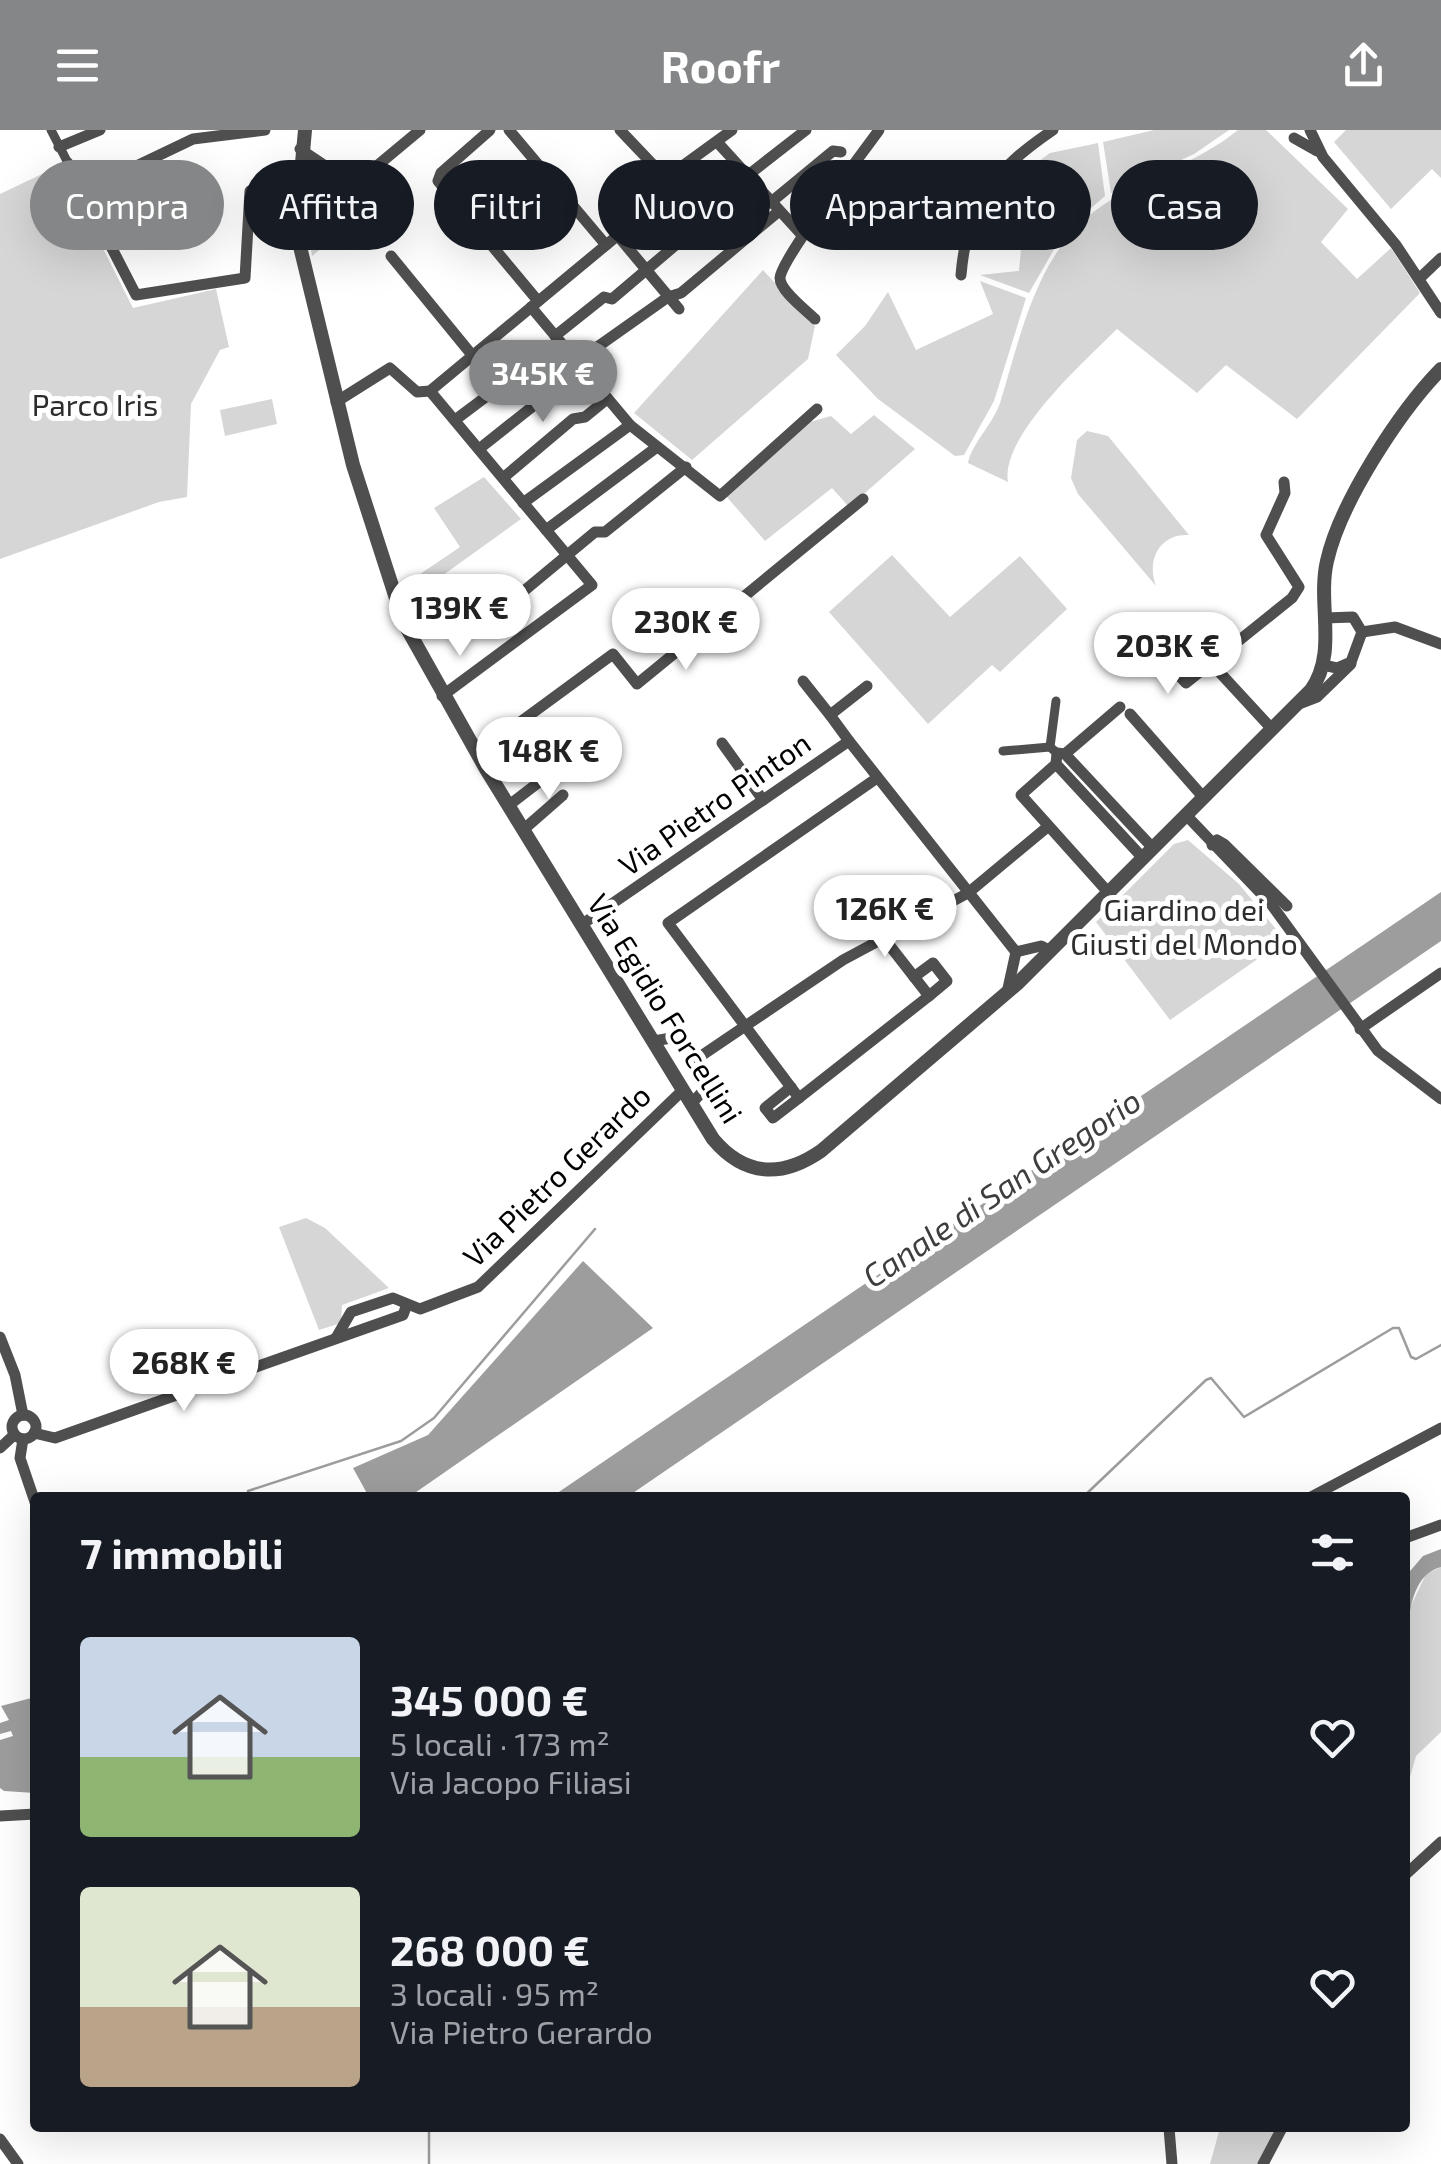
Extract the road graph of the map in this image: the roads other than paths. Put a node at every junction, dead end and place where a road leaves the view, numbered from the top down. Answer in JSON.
{"nodes":[{"id":1,"x":50,"y":130,"type":"edge"},
{"id":2,"x":100,"y":130,"type":"edge"},
{"id":3,"x":265,"y":130,"type":"edge"},
{"id":4,"x":305,"y":130,"type":"edge"},
{"id":5,"x":420,"y":130,"type":"edge"},
{"id":6,"x":490,"y":130,"type":"edge"},
{"id":7,"x":508,"y":130,"type":"edge"},
{"id":8,"x":620,"y":130,"type":"edge"},
{"id":9,"x":732,"y":130,"type":"edge"},
{"id":10,"x":806,"y":130,"type":"edge"},
{"id":11,"x":879,"y":130,"type":"edge"},
{"id":12,"x":1053,"y":130,"type":"edge"},
{"id":13,"x":1310,"y":130,"type":"edge"},
{"id":14,"x":1288,"y":133,"type":"edge"},
{"id":15,"x":718,"y":143,"type":"junction"},
{"id":16,"x":60,"y":146,"type":"junction"},
{"id":17,"x":300,"y":149,"type":"junction"},
{"id":18,"x":841,"y":152,"type":"dead end"},
{"id":19,"x":1320,"y":154,"type":"junction"},
{"id":20,"x":67,"y":160,"type":"edge"},
{"id":21,"x":149,"y":160,"type":"edge"},
{"id":22,"x":299,"y":160,"type":"edge"},
{"id":23,"x":649,"y":160,"type":"edge"},
{"id":24,"x":692,"y":160,"type":"edge"},
{"id":25,"x":733,"y":160,"type":"edge"},
{"id":26,"x":768,"y":160,"type":"edge"},
{"id":27,"x":857,"y":160,"type":"edge"},
{"id":28,"x":770,"y":203,"type":"edge"},
{"id":29,"x":774,"y":208,"type":"junction"},
{"id":30,"x":790,"y":223,"type":"edge"},
{"id":31,"x":598,"y":236,"type":"edge"},
{"id":32,"x":112,"y":250,"type":"edge"},
{"id":33,"x":247,"y":250,"type":"edge"},
{"id":34,"x":301,"y":250,"type":"edge"},
{"id":35,"x":600,"y":250,"type":"edge"},
{"id":36,"x":630,"y":250,"type":"edge"},
{"id":37,"x":673,"y":250,"type":"edge"},
{"id":38,"x":795,"y":250,"type":"edge"},
{"id":39,"x":391,"y":256,"type":"dead end"},
{"id":40,"x":1441,"y":258,"type":"edge"},
{"id":41,"x":646,"y":270,"type":"junction"},
{"id":42,"x":961,"y":275,"type":"dead end"},
{"id":43,"x":1420,"y":278,"type":"junction"},
{"id":44,"x":668,"y":296,"type":"junction"},
{"id":45,"x":534,"y":304,"type":"junction"},
{"id":46,"x":679,"y":309,"type":"dead end"},
{"id":47,"x":1441,"y":314,"type":"edge"},
{"id":48,"x":815,"y":319,"type":"dead end"},
{"id":49,"x":557,"y":339,"type":"junction"},
{"id":50,"x":472,"y":355,"type":"junction"},
{"id":51,"x":579,"y":365,"type":"junction"},
{"id":52,"x":1441,"y":369,"type":"edge"},
{"id":53,"x":430,"y":390,"type":"junction"},
{"id":54,"x":607,"y":399,"type":"junction"},
{"id":55,"x":336,"y":402,"type":"junction"},
{"id":56,"x":817,"y":409,"type":"dead end"},
{"id":57,"x":455,"y":420,"type":"junction"},
{"id":58,"x":630,"y":425,"type":"junction"},
{"id":59,"x":657,"y":447,"type":"junction"},
{"id":60,"x":479,"y":449,"type":"junction"},
{"id":61,"x":686,"y":466,"type":"junction"},
{"id":62,"x":503,"y":478,"type":"junction"},
{"id":63,"x":1284,"y":482,"type":"dead end"},
{"id":64,"x":864,"y":500,"type":"dead end"},
{"id":65,"x":524,"y":503,"type":"junction"},
{"id":66,"x":546,"y":530,"type":"junction"},
{"id":67,"x":567,"y":556,"type":"junction"},
{"id":68,"x":502,"y":609,"type":"dead end"},
{"id":69,"x":1325,"y":618,"type":"junction"},
{"id":70,"x":1362,"y":632,"type":"junction"},
{"id":71,"x":1149,"y":636,"type":"dead end"},
{"id":72,"x":1441,"y":644,"type":"edge"},
{"id":73,"x":1354,"y":657,"type":"junction"},
{"id":74,"x":1211,"y":663,"type":"junction"},
{"id":75,"x":1323,"y":666,"type":"junction"},
{"id":76,"x":803,"y":681,"type":"dead end"},
{"id":77,"x":867,"y":686,"type":"dead end"},
{"id":78,"x":442,"y":696,"type":"junction"},
{"id":79,"x":1056,"y":700,"type":"dead end"},
{"id":80,"x":1296,"y":705,"type":"junction"},
{"id":81,"x":830,"y":715,"type":"junction"},
{"id":82,"x":1272,"y":728,"type":"junction"},
{"id":83,"x":849,"y":741,"type":"junction"},
{"id":84,"x":722,"y":742,"type":"dead end"},
{"id":85,"x":474,"y":750,"type":"junction"},
{"id":86,"x":1004,"y":751,"type":"dead end"},
{"id":87,"x":1057,"y":755,"type":"junction"},
{"id":88,"x":564,"y":762,"type":"dead end"},
{"id":89,"x":877,"y":778,"type":"junction"},
{"id":90,"x":563,"y":795,"type":"dead end"},
{"id":91,"x":1204,"y":798,"type":"junction"},
{"id":92,"x":764,"y":800,"type":"junction"},
{"id":93,"x":508,"y":806,"type":"junction"},
{"id":94,"x":1187,"y":816,"type":"junction"},
{"id":95,"x":1046,"y":828,"type":"junction"},
{"id":96,"x":523,"y":830,"type":"junction"},
{"id":97,"x":1212,"y":845,"type":"junction"},
{"id":98,"x":1146,"y":851,"type":"junction"},
{"id":99,"x":1107,"y":891,"type":"junction"},
{"id":100,"x":968,"y":892,"type":"junction"},
{"id":101,"x":1287,"y":906,"type":"dead end"},
{"id":102,"x":581,"y":925,"type":"junction"},
{"id":103,"x":883,"y":938,"type":"junction"},
{"id":104,"x":1051,"y":951,"type":"junction"},
{"id":105,"x":1016,"y":952,"type":"junction"},
{"id":106,"x":1441,"y":974,"type":"edge"},
{"id":107,"x":914,"y":977,"type":"junction"},
{"id":108,"x":1007,"y":993,"type":"junction"},
{"id":109,"x":929,"y":996,"type":"junction"},
{"id":110,"x":1359,"y":1026,"type":"junction"},
{"id":111,"x":744,"y":1028,"type":"junction"},
{"id":112,"x":654,"y":1042,"type":"junction"},
{"id":113,"x":698,"y":1058,"type":"junction"},
{"id":114,"x":683,"y":1090,"type":"junction"},
{"id":115,"x":1441,"y":1099,"type":"edge"},
{"id":116,"x":691,"y":1104,"type":"junction"},
{"id":117,"x":412,"y":1308,"type":"junction"},
{"id":118,"x":344,"y":1333,"type":"junction"},
{"id":119,"x":0,"y":1338,"type":"edge"},
{"id":120,"x":23,"y":1415,"type":"junction"},
{"id":121,"x":1441,"y":1428,"type":"edge"},
{"id":122,"x":16,"y":1431,"type":"edge"},
{"id":123,"x":0,"y":1448,"type":"edge"},
{"id":124,"x":32,"y":1492,"type":"edge"},
{"id":125,"x":1320,"y":1492,"type":"edge"},
{"id":126,"x":1441,"y":1525,"type":"edge"},
{"id":127,"x":1410,"y":1536,"type":"edge"},
{"id":128,"x":30,"y":1814,"type":"edge"},
{"id":129,"x":0,"y":1816,"type":"edge"},
{"id":130,"x":1441,"y":1842,"type":"edge"},
{"id":131,"x":1410,"y":1870,"type":"edge"},
{"id":132,"x":1169,"y":2132,"type":"edge"},
{"id":133,"x":1280,"y":2132,"type":"edge"},
{"id":134,"x":0,"y":2139,"type":"edge"},
{"id":135,"x":18,"y":2164,"type":"edge"},
{"id":136,"x":1172,"y":2164,"type":"edge"},
{"id":137,"x":1263,"y":2164,"type":"edge"}],
"edges":[{"from":1,"to":16,"type":"street"},
{"from":2,"to":16,"type":"street"},
{"from":3,"to":21,"type":"street"},
{"from":4,"to":17,"type":"street","name":"Via Egidio Forcellini"},
{"from":5,"to":17,"type":"street"},
{"from":6,"to":45,"type":"street"},
{"from":7,"to":31,"type":"street"},
{"from":8,"to":23,"type":"street"},
{"from":9,"to":15,"type":"street"},
{"from":10,"to":26,"type":"street"},
{"from":11,"to":27,"type":"street"},
{"from":12,"to":42,"type":"street"},
{"from":13,"to":14,"type":"street"},
{"from":13,"to":19,"type":"street"},
{"from":14,"to":19,"type":"street"},
{"from":15,"to":24,"type":"street"},
{"from":15,"to":25,"type":"street"},
{"from":16,"to":20,"type":"street"},
{"from":17,"to":22,"type":"street","name":"Via Egidio Forcellini"},
{"from":18,"to":29,"type":"street"},
{"from":19,"to":43,"type":"street"},
{"from":28,"to":29,"type":"street"},
{"from":29,"to":30,"type":"street"},
{"from":29,"to":44,"type":"street"},
{"from":32,"to":33,"type":"street"},
{"from":34,"to":55,"type":"street","name":"Via Egidio Forcellini"},
{"from":35,"to":45,"type":"street"},
{"from":36,"to":41,"type":"street"},
{"from":37,"to":41,"type":"street"},
{"from":38,"to":48,"type":"street"},
{"from":39,"to":50,"type":"street"},
{"from":40,"to":43,"type":"street"},
{"from":41,"to":44,"type":"street"},
{"from":41,"to":49,"type":"street"},
{"from":43,"to":47,"type":"street"},
{"from":44,"to":46,"type":"street"},
{"from":44,"to":51,"type":"street"},
{"from":45,"to":49,"type":"street"},
{"from":45,"to":50,"type":"street"},
{"from":49,"to":51,"type":"street"},
{"from":49,"to":57,"type":"street"},
{"from":50,"to":53,"type":"street"},
{"from":51,"to":54,"type":"street"},
{"from":51,"to":60,"type":"street"},
{"from":52,"to":69,"type":"street"},
{"from":53,"to":55,"type":"street"},
{"from":53,"to":57,"type":"street"},
{"from":54,"to":58,"type":"street"},
{"from":54,"to":62,"type":"street"},
{"from":55,"to":78,"type":"street","name":"Via Egidio Forcellini"},
{"from":56,"to":61,"type":"street"},
{"from":57,"to":60,"type":"street"},
{"from":58,"to":59,"type":"street"},
{"from":58,"to":65,"type":"street"},
{"from":59,"to":61,"type":"street"},
{"from":59,"to":66,"type":"street"},
{"from":60,"to":62,"type":"street"},
{"from":61,"to":67,"type":"street"},
{"from":62,"to":65,"type":"street"},
{"from":63,"to":74,"type":"street"},
{"from":64,"to":85,"type":"street"},
{"from":65,"to":66,"type":"street"},
{"from":66,"to":67,"type":"street"},
{"from":67,"to":68,"type":"street"},
{"from":67,"to":78,"type":"street"},
{"from":69,"to":70,"type":"street"},
{"from":69,"to":75,"type":"street"},
{"from":70,"to":72,"type":"street"},
{"from":70,"to":73,"type":"street"},
{"from":71,"to":74,"type":"street"},
{"from":73,"to":75,"type":"street"},
{"from":73,"to":80,"type":"street"},
{"from":74,"to":82,"type":"street"},
{"from":75,"to":80,"type":"street","name":"Via Egidio Forcellini"},
{"from":76,"to":81,"type":"street","name":"Via Pietro Pinton"},
{"from":77,"to":81,"type":"street","name":"Via Pietro Pinton"},
{"from":78,"to":85,"type":"street","name":"Via Egidio Forcellini"},
{"from":79,"to":87,"type":"street"},
{"from":80,"to":82,"type":"street","name":"Via Egidio Forcellini"},
{"from":81,"to":83,"type":"street","name":"Via Pietro Pinton"},
{"from":82,"to":91,"type":"street","name":"Via Egidio Forcellini"},
{"from":83,"to":89,"type":"street"},
{"from":83,"to":92,"type":"street","name":"Via Pietro Pinton"},
{"from":84,"to":92,"type":"street"},
{"from":85,"to":93,"type":"street","name":"Via Egidio Forcellini"},
{"from":86,"to":87,"type":"street"},
{"from":87,"to":91,"type":"street"},
{"from":87,"to":95,"type":"street"},
{"from":87,"to":98,"type":"street"},
{"from":88,"to":93,"type":"street"},
{"from":89,"to":100,"type":"street"},
{"from":89,"to":111,"type":"street"},
{"from":90,"to":96,"type":"street"},
{"from":91,"to":94,"type":"street","name":"Via Egidio Forcellini"},
{"from":92,"to":102,"type":"street","name":"Via Pietro Pinton"},
{"from":93,"to":96,"type":"street","name":"Via Egidio Forcellini"},
{"from":94,"to":97,"type":"street"},
{"from":94,"to":98,"type":"street","name":"Via Egidio Forcellini"},
{"from":95,"to":99,"type":"street"},
{"from":95,"to":100,"type":"street"},
{"from":96,"to":102,"type":"street","name":"Via Egidio Forcellini"},
{"from":97,"to":101,"type":"street"},
{"from":97,"to":110,"type":"street"},
{"from":98,"to":99,"type":"street","name":"Via Egidio Forcellini"},
{"from":99,"to":104,"type":"street","name":"Via Egidio Forcellini"},
{"from":100,"to":103,"type":"street"},
{"from":100,"to":105,"type":"street"},
{"from":102,"to":112,"type":"street","name":"Via Egidio Forcellini"},
{"from":103,"to":107,"type":"street"},
{"from":103,"to":111,"type":"street"},
{"from":104,"to":105,"type":"street"},
{"from":104,"to":108,"type":"street","name":"Via Egidio Forcellini"},
{"from":105,"to":108,"type":"street"},
{"from":106,"to":110,"type":"street"},
{"from":107,"to":109,"type":"street"},
{"from":107,"to":109,"type":"street"},
{"from":108,"to":116,"type":"street","name":"Via Egidio Forcellini"},
{"from":109,"to":111,"type":"street"},
{"from":110,"to":115,"type":"street"},
{"from":111,"to":113,"type":"street"},
{"from":112,"to":113,"type":"street"},
{"from":112,"to":114,"type":"street","name":"Via Egidio Forcellini"},
{"from":113,"to":116,"type":"street"},
{"from":114,"to":116,"type":"street","name":"Via Egidio Forcellini"},
{"from":114,"to":117,"type":"street","name":"Via Pietro Gerardo"},
{"from":117,"to":118,"type":"street","name":"Via Pietro Gerardo"},
{"from":117,"to":118,"type":"street","name":"Via Pietro Gerardo"},
{"from":118,"to":122,"type":"street","name":"Via Pietro Gerardo"},
{"from":119,"to":120,"type":"street"},
{"from":120,"to":122,"type":"street"},
{"from":120,"to":122,"type":"street"},
{"from":121,"to":125,"type":"street"},
{"from":122,"to":123,"type":"street"},
{"from":122,"to":124,"type":"street"},
{"from":126,"to":127,"type":"street"},
{"from":128,"to":129,"type":"street"},
{"from":130,"to":131,"type":"street"},
{"from":132,"to":136,"type":"street"},
{"from":133,"to":137,"type":"street"},
{"from":134,"to":135,"type":"street"}]}
